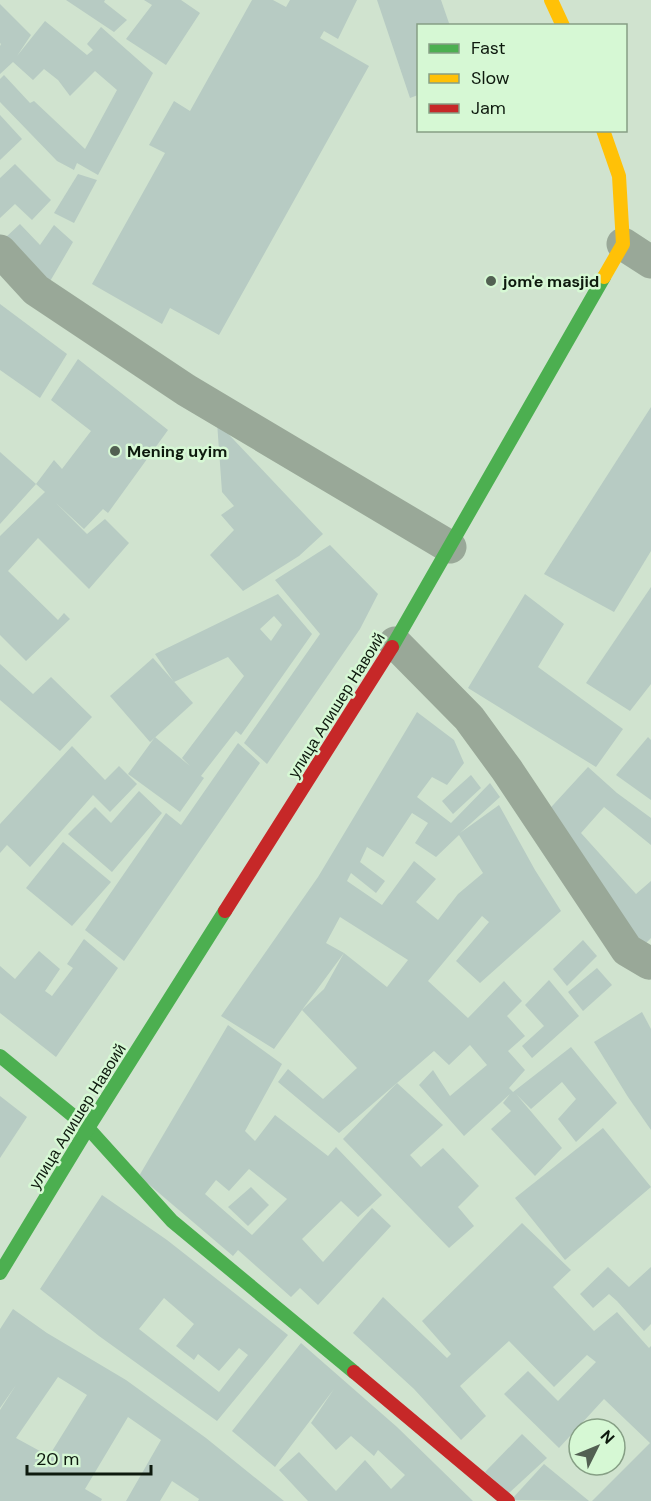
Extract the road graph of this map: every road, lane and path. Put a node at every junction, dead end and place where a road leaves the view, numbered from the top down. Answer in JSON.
{"nodes":[{"id":1,"x":551,"y":0,"type":"edge"},
{"id":2,"x":562,"y":24,"type":"edge"},
{"id":3,"x":604,"y":132,"type":"edge"},
{"id":4,"x":622,"y":244,"type":"junction"},
{"id":5,"x":0,"y":251,"type":"edge"},
{"id":6,"x":651,"y":262,"type":"edge"},
{"id":7,"x":450,"y":547,"type":"junction"},
{"id":8,"x":395,"y":643,"type":"junction"},
{"id":9,"x":651,"y":962,"type":"edge"},
{"id":10,"x":0,"y":1056,"type":"edge"},
{"id":11,"x":88,"y":1128,"type":"junction"},
{"id":12,"x":0,"y":1273,"type":"edge"},
{"id":13,"x":508,"y":1501,"type":"edge"}],
"edges":[{"from":1,"to":2,"type":"main road"},
{"from":3,"to":4,"type":"main road"},
{"from":4,"to":6,"type":"street"},
{"from":4,"to":7,"type":"main road","name":"улица Алишер Навоий"},
{"from":5,"to":7,"type":"street"},
{"from":7,"to":8,"type":"main road","name":"улица Алишер Навоий"},
{"from":8,"to":9,"type":"street"},
{"from":8,"to":11,"type":"main road","name":"улица Алишер Навоий"},
{"from":10,"to":11,"type":"main road"},
{"from":11,"to":12,"type":"main road","name":"улица Алишер Навоий"},
{"from":11,"to":13,"type":"main road"}]}
